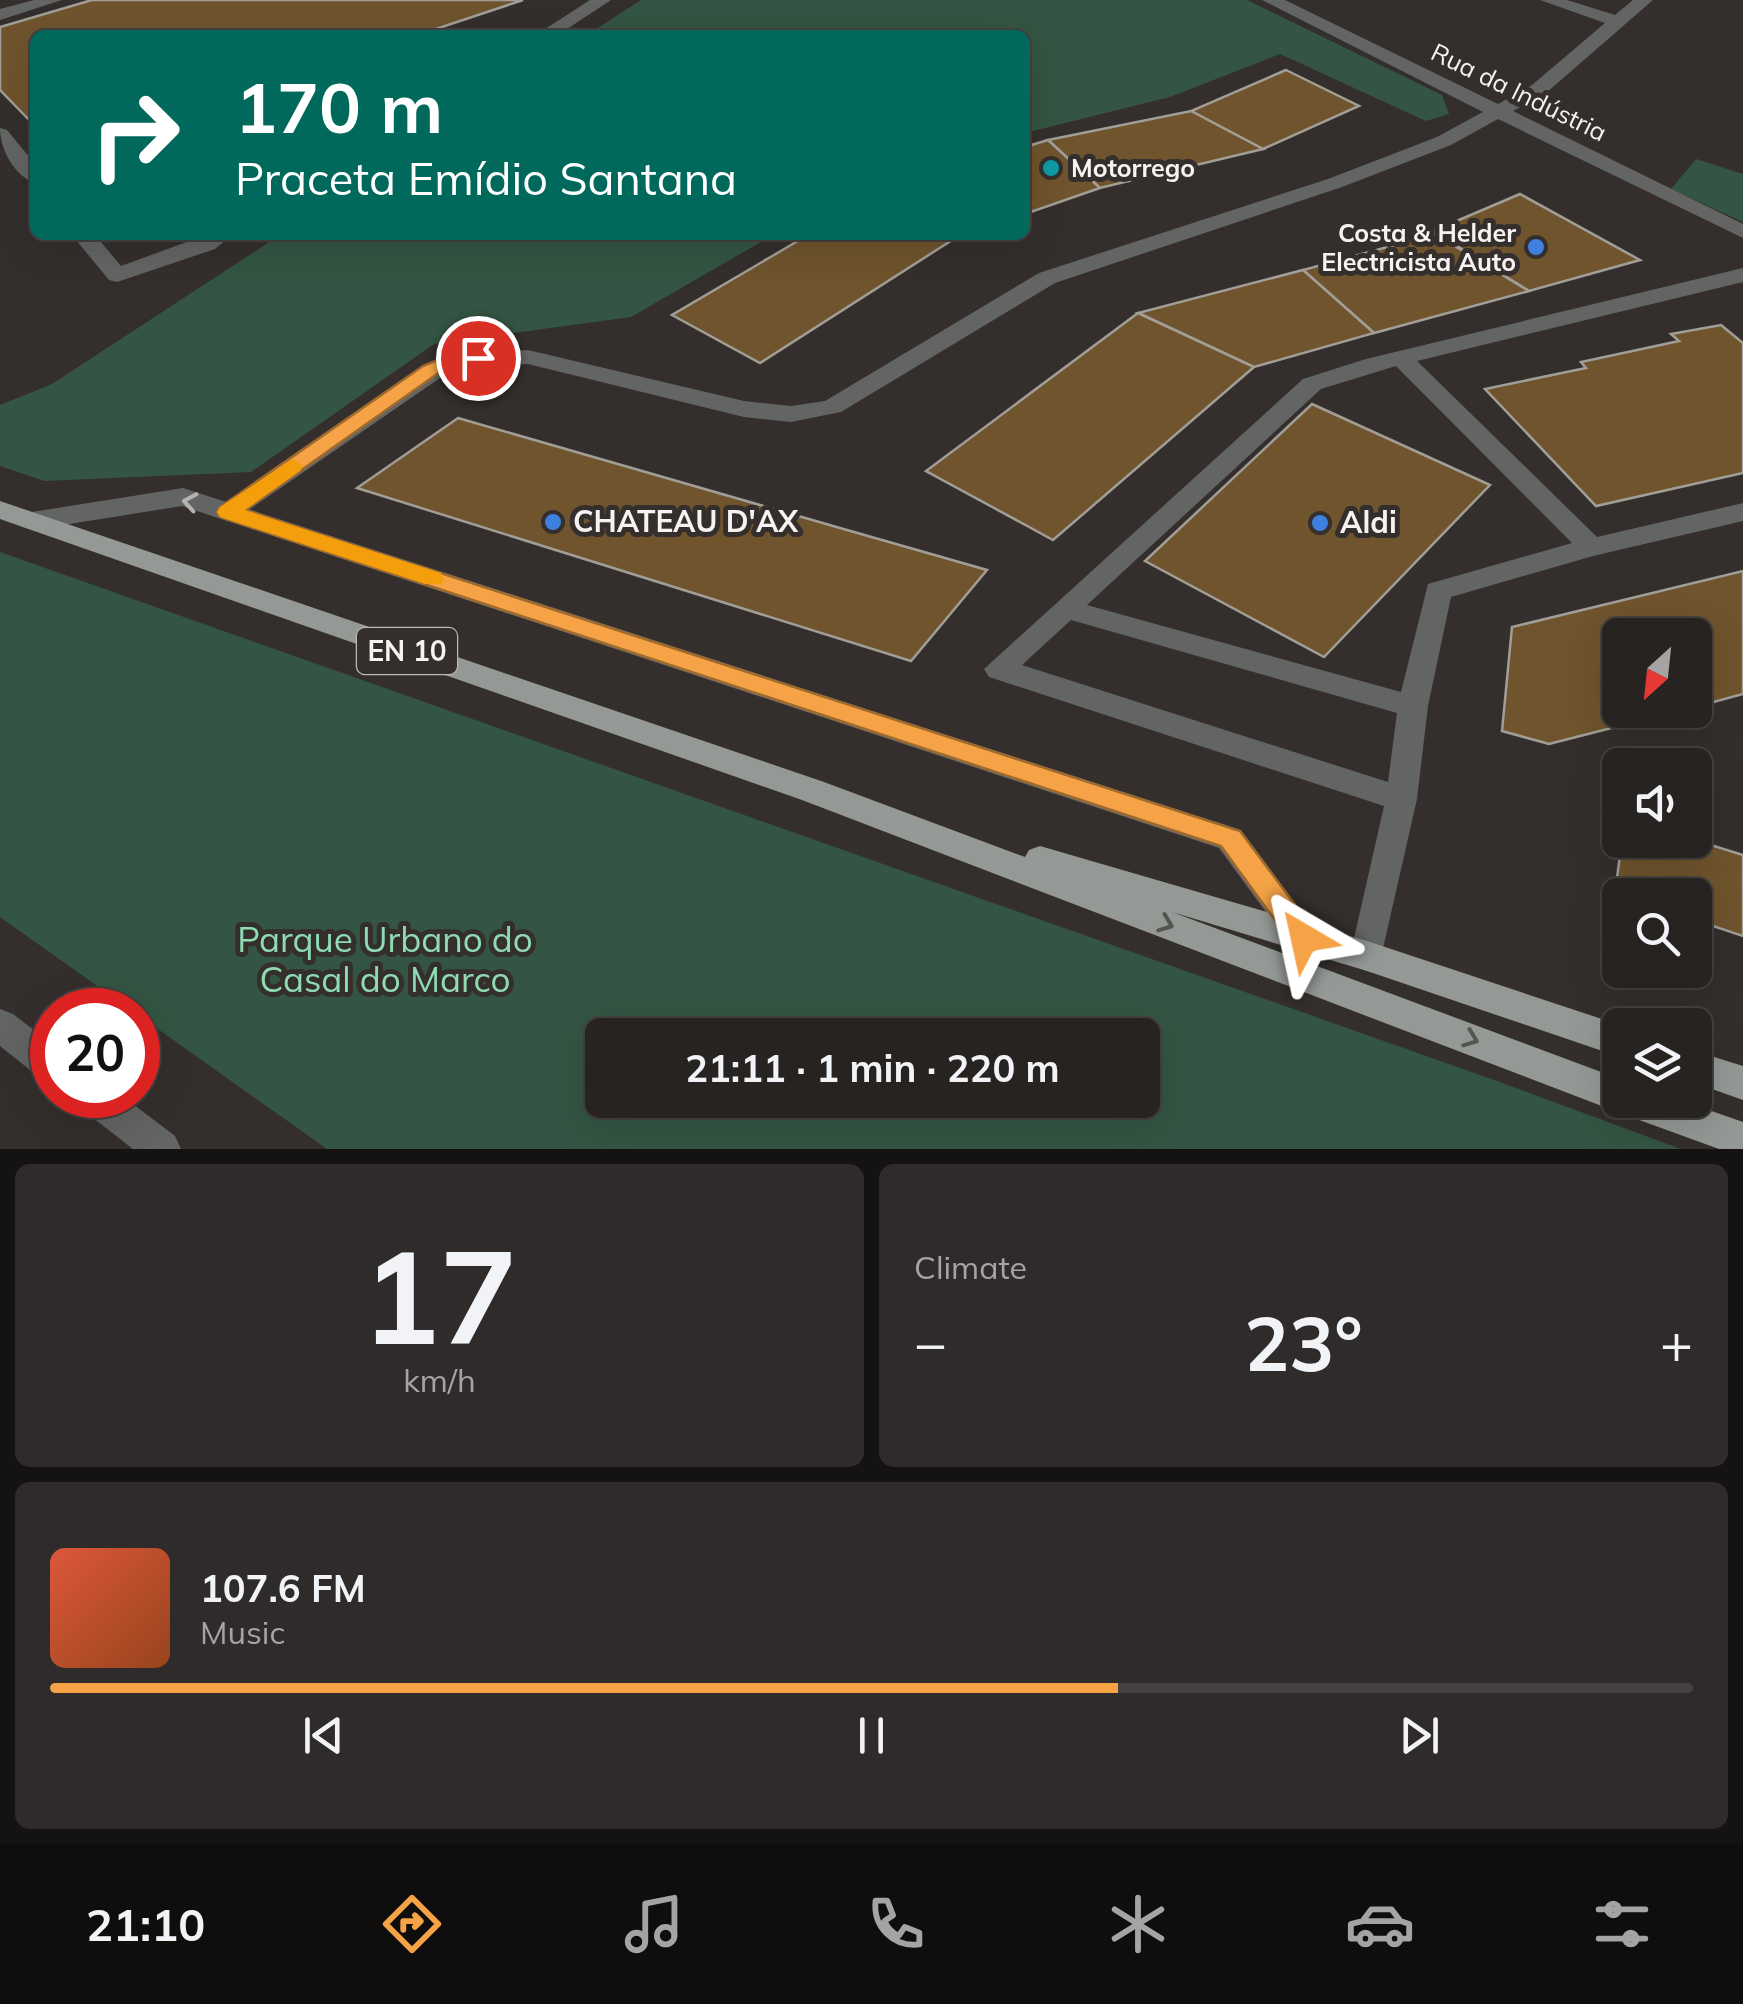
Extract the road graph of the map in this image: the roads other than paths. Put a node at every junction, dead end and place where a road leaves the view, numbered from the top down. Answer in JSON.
{"nodes":[{"id":1,"x":52,"y":0,"type":"edge"},
{"id":2,"x":602,"y":0,"type":"edge"},
{"id":3,"x":1271,"y":0,"type":"edge"},
{"id":4,"x":1549,"y":0,"type":"edge"},
{"id":5,"x":1644,"y":0,"type":"edge"},
{"id":6,"x":0,"y":15,"type":"edge"},
{"id":7,"x":1619,"y":22,"type":"junction"},
{"id":8,"x":553,"y":30,"type":"edge"},
{"id":9,"x":1498,"y":110,"type":"junction"},
{"id":10,"x":0,"y":134,"type":"edge"},
{"id":11,"x":30,"y":170,"type":"edge"},
{"id":12,"x":1743,"y":232,"type":"edge"},
{"id":13,"x":87,"y":240,"type":"edge"},
{"id":14,"x":213,"y":240,"type":"edge"},
{"id":15,"x":1738,"y":279,"type":"edge"},
{"id":16,"x":1402,"y":358,"type":"junction"},
{"id":17,"x":0,"y":510,"type":"edge"},
{"id":18,"x":228,"y":512,"type":"junction"},
{"id":19,"x":1743,"y":512,"type":"edge"},
{"id":20,"x":32,"y":521,"type":"junction"},
{"id":21,"x":1592,"y":548,"type":"junction"},
{"id":22,"x":1067,"y":610,"type":"junction"},
{"id":23,"x":1413,"y":706,"type":"junction"},
{"id":24,"x":813,"y":791,"type":"junction"},
{"id":25,"x":1401,"y":799,"type":"junction"},
{"id":26,"x":1304,"y":938,"type":"junction"},
{"id":27,"x":1367,"y":956,"type":"junction"},
{"id":28,"x":0,"y":1024,"type":"edge"},
{"id":29,"x":1602,"y":1036,"type":"edge"},
{"id":30,"x":30,"y":1048,"type":"edge"},
{"id":31,"x":1712,"y":1073,"type":"edge"},
{"id":32,"x":1743,"y":1083,"type":"edge"},
{"id":33,"x":1602,"y":1089,"type":"edge"},
{"id":34,"x":122,"y":1118,"type":"edge"},
{"id":35,"x":1682,"y":1118,"type":"edge"},
{"id":36,"x":1743,"y":1140,"type":"edge"},
{"id":37,"x":162,"y":1149,"type":"edge"}],
"edges":[{"from":1,"to":6,"type":"street"},
{"from":2,"to":8,"type":"street"},
{"from":3,"to":9,"type":"street","name":"Rua da Indústria"},
{"from":4,"to":7,"type":"street"},
{"from":5,"to":7,"type":"street"},
{"from":7,"to":9,"type":"street"},
{"from":9,"to":12,"type":"street","name":"Rua da Indústria"},
{"from":9,"to":18,"type":"street"},
{"from":10,"to":11,"type":"street"},
{"from":13,"to":14,"type":"street"},
{"from":15,"to":16,"type":"street"},
{"from":16,"to":21,"type":"street"},
{"from":16,"to":22,"type":"street"},
{"from":17,"to":20,"type":"main road","number":"EN 10"},
{"from":18,"to":20,"type":"street","one_way":true},
{"from":18,"to":26,"type":"street"},
{"from":19,"to":21,"type":"street"},
{"from":20,"to":24,"type":"main road","number":"EN 10"},
{"from":21,"to":23,"type":"street"},
{"from":22,"to":23,"type":"street"},
{"from":22,"to":25,"type":"street"},
{"from":23,"to":25,"type":"street"},
{"from":24,"to":26,"type":"main road","number":"EN 10"},
{"from":24,"to":33,"type":"main road","number":"EN 10","one_way":true},
{"from":25,"to":27,"type":"street"},
{"from":26,"to":27,"type":"main road","number":"EN 10"},
{"from":27,"to":29,"type":"main road","number":"EN 10"},
{"from":28,"to":30,"type":"street"},
{"from":31,"to":32,"type":"main road"},
{"from":34,"to":37,"type":"street"},
{"from":35,"to":36,"type":"main road"}]}
